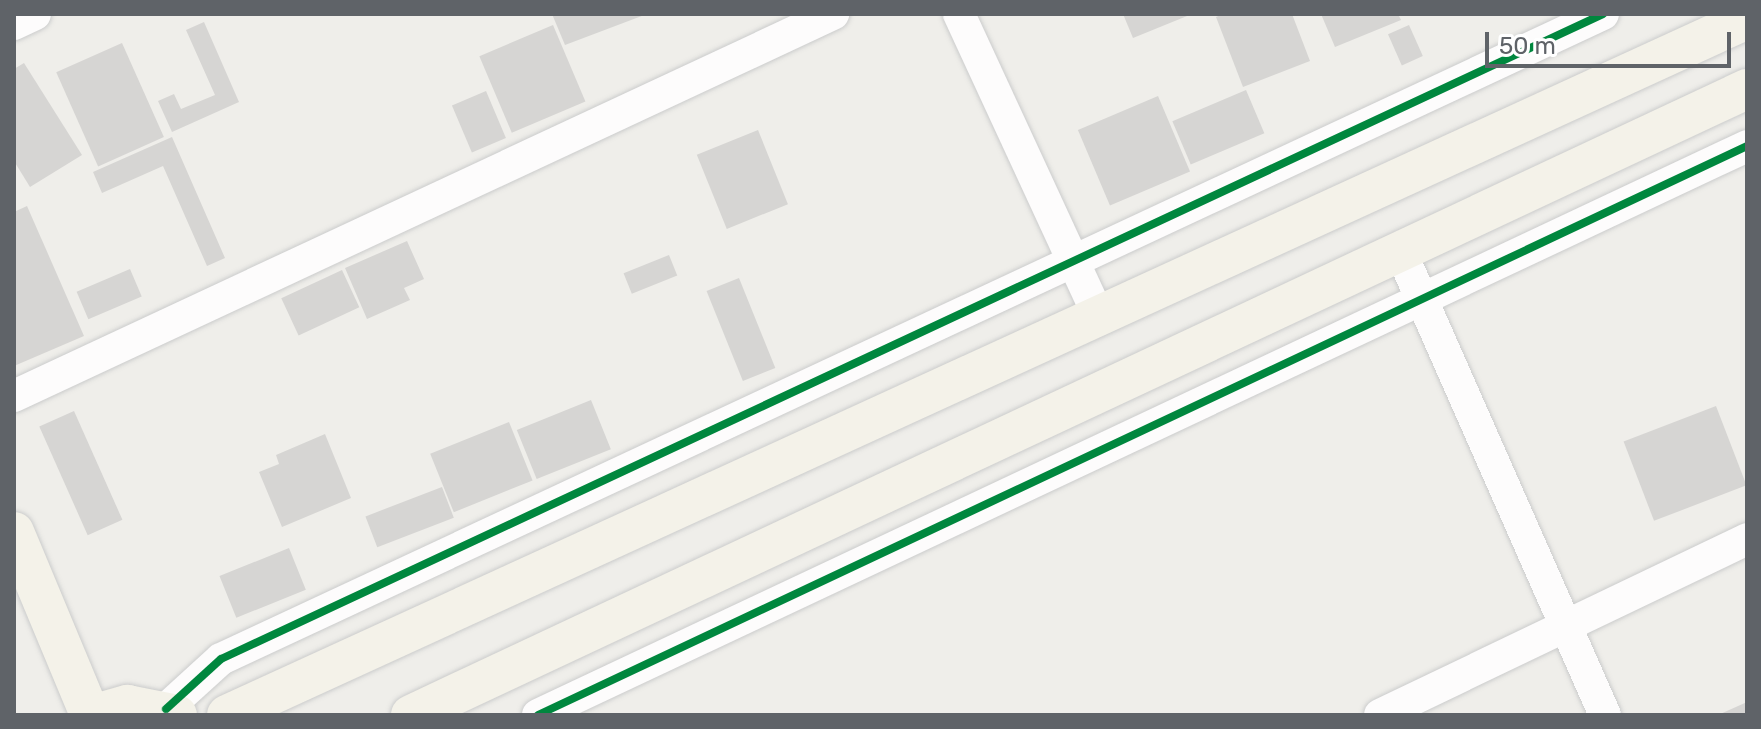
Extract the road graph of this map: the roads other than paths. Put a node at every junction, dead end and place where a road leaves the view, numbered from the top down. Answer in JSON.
{"nodes":[{"id":1,"x":35,"y":14,"type":"edge"},
{"id":2,"x":833,"y":14,"type":"edge"},
{"id":3,"x":959,"y":14,"type":"edge"},
{"id":4,"x":1603,"y":14,"type":"edge"},
{"id":5,"x":1747,"y":19,"type":"edge"},
{"id":6,"x":14,"y":24,"type":"edge"},
{"id":7,"x":1747,"y":89,"type":"edge"},
{"id":8,"x":1747,"y":146,"type":"edge"},
{"id":9,"x":1400,"y":250,"type":"junction"},
{"id":10,"x":1073,"y":261,"type":"junction"},
{"id":11,"x":1422,"y":299,"type":"junction"},
{"id":12,"x":1099,"y":317,"type":"junction"},
{"id":13,"x":14,"y":396,"type":"edge"},
{"id":14,"x":14,"y":532,"type":"edge"},
{"id":15,"x":1747,"y":539,"type":"edge"},
{"id":16,"x":1564,"y":626,"type":"junction"},
{"id":17,"x":172,"y":712,"type":"edge"},
{"id":18,"x":91,"y":715,"type":"edge"},
{"id":19,"x":227,"y":715,"type":"edge"},
{"id":20,"x":411,"y":715,"type":"edge"},
{"id":21,"x":538,"y":715,"type":"edge"},
{"id":22,"x":1380,"y":715,"type":"edge"},
{"id":23,"x":1605,"y":715,"type":"edge"}],
"edges":[{"from":1,"to":6,"type":"street"},
{"from":2,"to":13,"type":"street"},
{"from":3,"to":10,"type":"street"},
{"from":4,"to":10,"type":"street"},
{"from":5,"to":12,"type":"main road"},
{"from":7,"to":9,"type":"main road"},
{"from":8,"to":11,"type":"street"},
{"from":9,"to":11,"type":"street"},
{"from":9,"to":20,"type":"main road"},
{"from":10,"to":12,"type":"street"},
{"from":10,"to":17,"type":"street"},
{"from":11,"to":16,"type":"street"},
{"from":11,"to":21,"type":"street"},
{"from":12,"to":19,"type":"main road"},
{"from":14,"to":18,"type":"main road"},
{"from":15,"to":16,"type":"street"},
{"from":16,"to":22,"type":"street"},
{"from":16,"to":23,"type":"street"},
{"from":17,"to":18,"type":"main road"}]}
